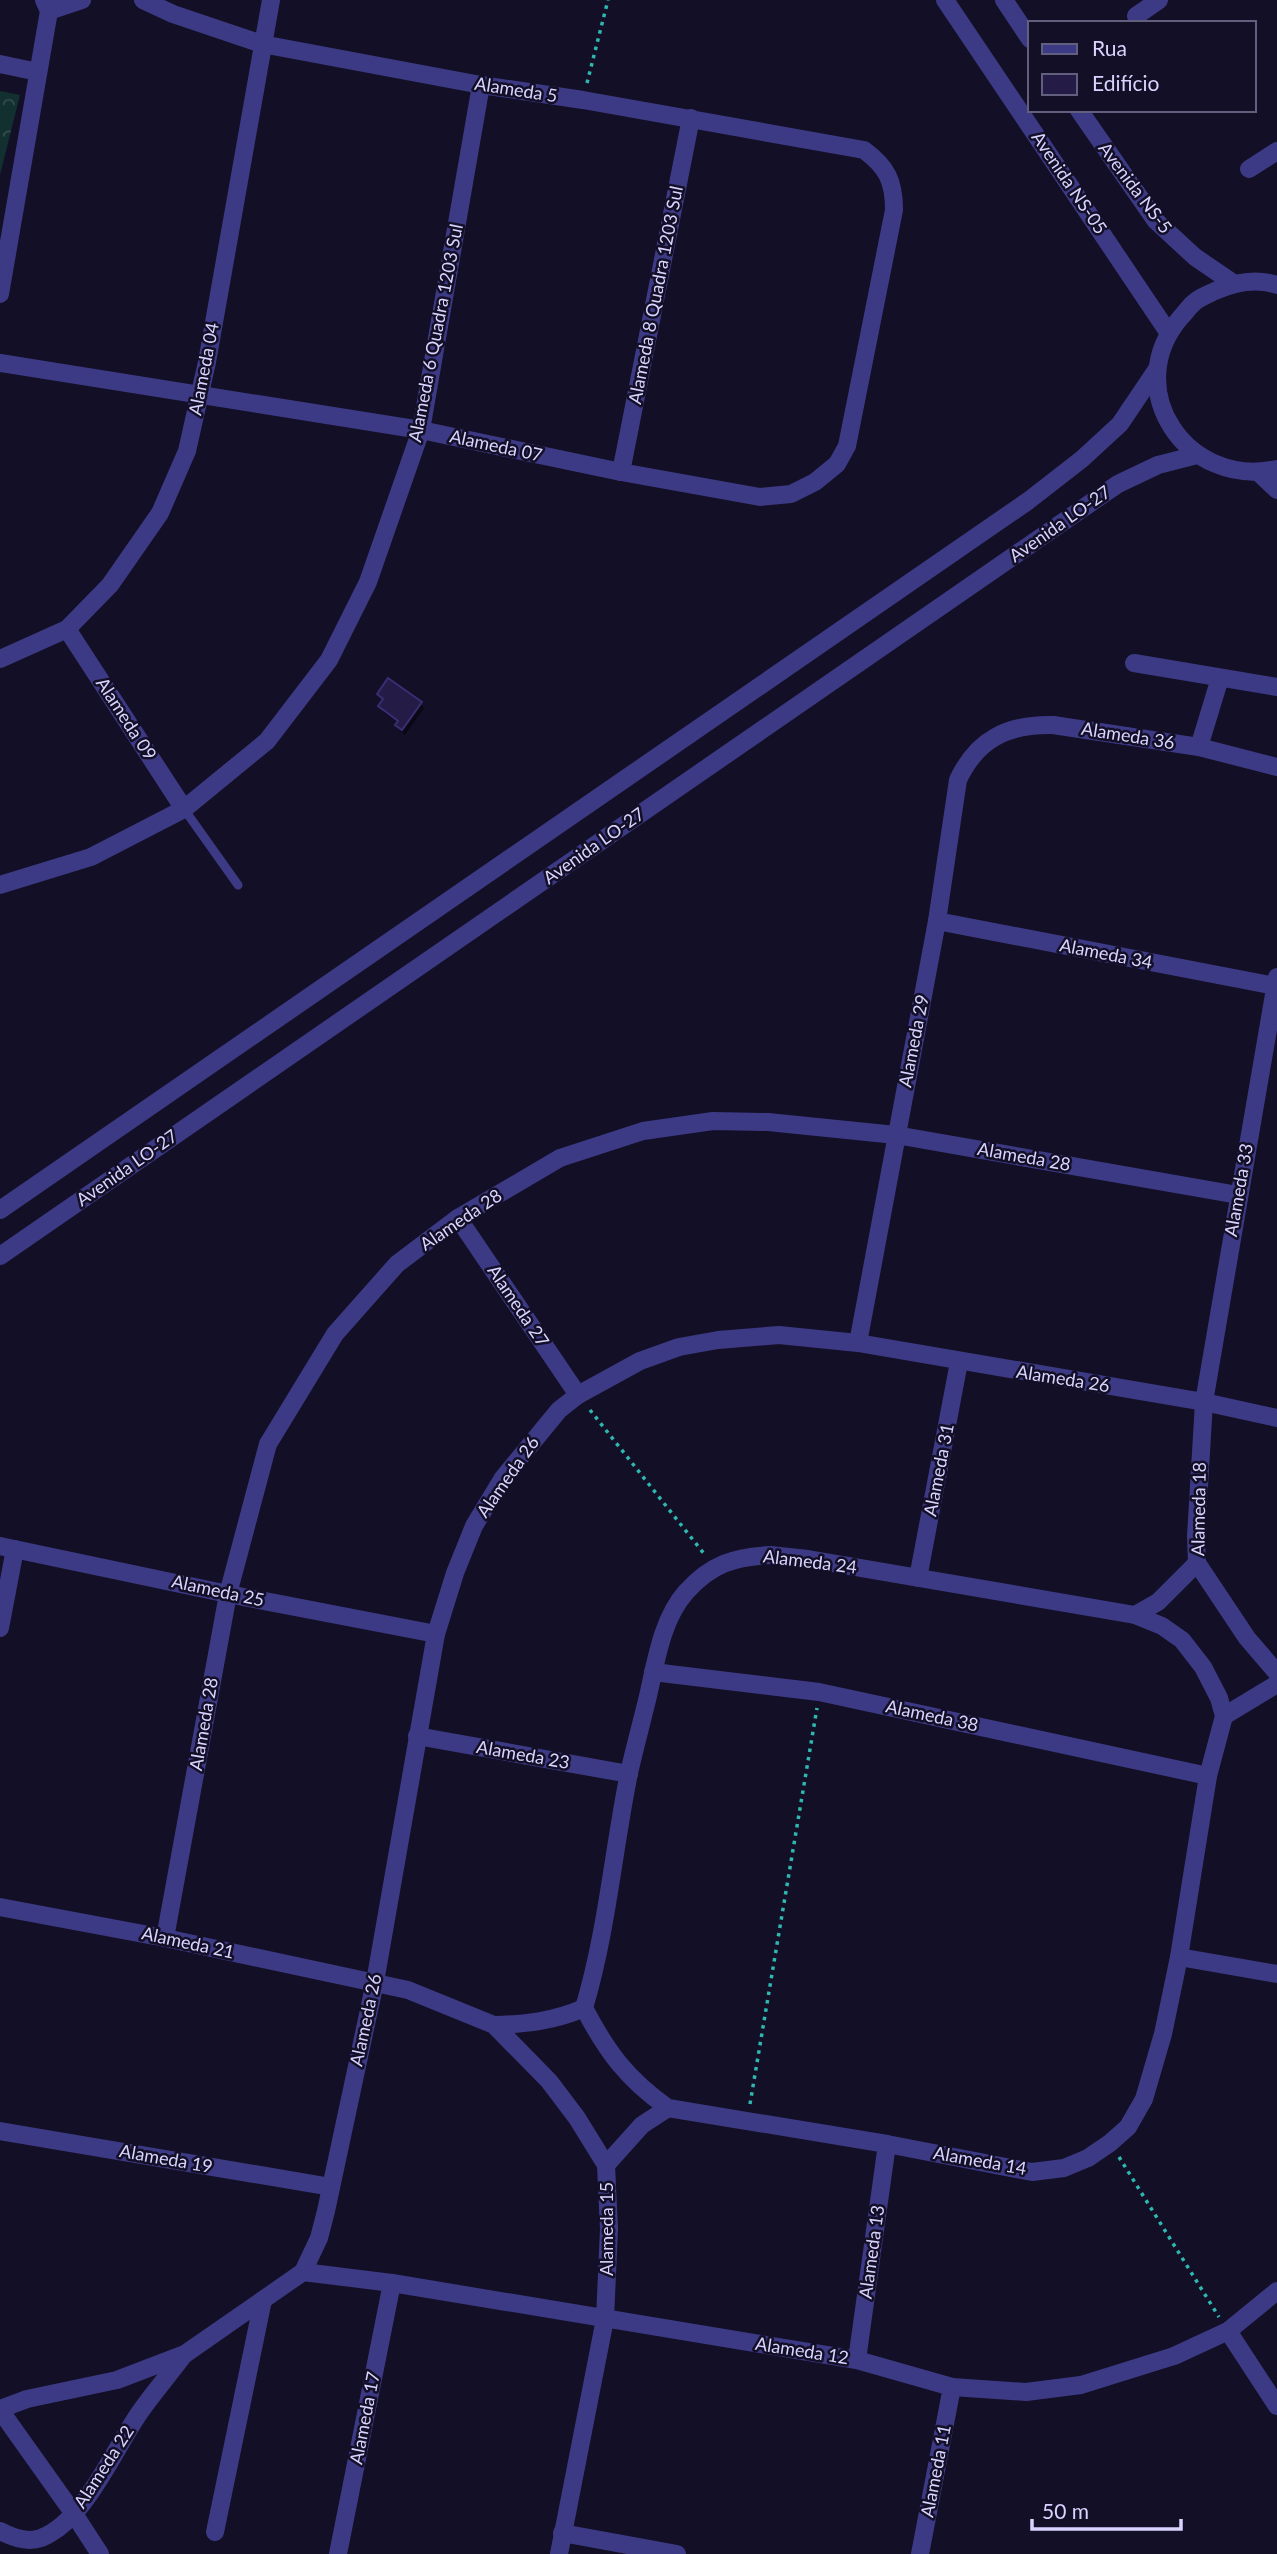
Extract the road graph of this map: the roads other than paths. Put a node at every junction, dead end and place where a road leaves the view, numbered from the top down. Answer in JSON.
{"nodes":[{"id":1,"x":82,"y":0,"type":"edge"},
{"id":2,"x":143,"y":0,"type":"edge"},
{"id":3,"x":271,"y":0,"type":"edge"},
{"id":4,"x":945,"y":0,"type":"edge"},
{"id":5,"x":1004,"y":0,"type":"edge"},
{"id":6,"x":1160,"y":0,"type":"edge"},
{"id":7,"x":46,"y":6,"type":"edge"},
{"id":8,"x":1136,"y":16,"type":"dead end"},
{"id":9,"x":1028,"y":36,"type":"edge"},
{"id":10,"x":262,"y":44,"type":"junction"},
{"id":11,"x":0,"y":64,"type":"edge"},
{"id":12,"x":38,"y":72,"type":"junction"},
{"id":13,"x":481,"y":85,"type":"junction"},
{"id":14,"x":1080,"y":112,"type":"edge"},
{"id":15,"x":691,"y":118,"type":"junction"},
{"id":16,"x":1277,"y":151,"type":"edge"},
{"id":17,"x":1250,"y":169,"type":"dead end"},
{"id":18,"x":1233,"y":283,"type":"junction"},
{"id":19,"x":1277,"y":285,"type":"edge"},
{"id":20,"x":0,"y":294,"type":"edge"},
{"id":21,"x":1168,"y":332,"type":"junction"},
{"id":22,"x":0,"y":363,"type":"edge"},
{"id":23,"x":1157,"y":369,"type":"junction"},
{"id":24,"x":199,"y":396,"type":"junction"},
{"id":25,"x":421,"y":430,"type":"junction"},
{"id":26,"x":848,"y":446,"type":"joint"},
{"id":27,"x":1196,"y":455,"type":"junction"},
{"id":28,"x":1268,"y":471,"type":"edge"},
{"id":29,"x":621,"y":472,"type":"junction"},
{"id":30,"x":1277,"y":490,"type":"edge"},
{"id":31,"x":67,"y":629,"type":"junction"},
{"id":32,"x":0,"y":659,"type":"edge"},
{"id":33,"x":1134,"y":663,"type":"dead end"},
{"id":34,"x":1220,"y":678,"type":"junction"},
{"id":35,"x":1277,"y":687,"type":"edge"},
{"id":36,"x":980,"y":745,"type":"joint"},
{"id":37,"x":1199,"y":747,"type":"junction"},
{"id":38,"x":1277,"y":767,"type":"edge"},
{"id":39,"x":184,"y":809,"type":"junction"},
{"id":40,"x":0,"y":885,"type":"edge"},
{"id":41,"x":238,"y":885,"type":"dead end"},
{"id":42,"x":937,"y":921,"type":"junction"},
{"id":43,"x":1276,"y":982,"type":"edge"},
{"id":44,"x":896,"y":1135,"type":"junction"},
{"id":45,"x":1238,"y":1195,"type":"junction"},
{"id":46,"x":0,"y":1210,"type":"edge"},
{"id":47,"x":458,"y":1218,"type":"junction"},
{"id":48,"x":0,"y":1256,"type":"edge"},
{"id":49,"x":858,"y":1343,"type":"junction"},
{"id":50,"x":959,"y":1362,"type":"junction"},
{"id":51,"x":578,"y":1395,"type":"junction"},
{"id":52,"x":1204,"y":1402,"type":"junction"},
{"id":53,"x":1277,"y":1418,"type":"edge"},
{"id":54,"x":8,"y":1547,"type":"edge"},
{"id":55,"x":1197,"y":1563,"type":"junction"},
{"id":56,"x":918,"y":1578,"type":"junction"},
{"id":57,"x":228,"y":1594,"type":"junction"},
{"id":58,"x":1135,"y":1615,"type":"junction"},
{"id":59,"x":0,"y":1628,"type":"edge"},
{"id":60,"x":436,"y":1634,"type":"junction"},
{"id":61,"x":653,"y":1672,"type":"junction"},
{"id":62,"x":1277,"y":1674,"type":"edge"},
{"id":63,"x":1277,"y":1685,"type":"edge"},
{"id":64,"x":1224,"y":1716,"type":"junction"},
{"id":65,"x":416,"y":1735,"type":"junction"},
{"id":66,"x":629,"y":1774,"type":"junction"},
{"id":67,"x":1208,"y":1776,"type":"junction"},
{"id":68,"x":0,"y":1907,"type":"edge"},
{"id":69,"x":164,"y":1938,"type":"junction"},
{"id":70,"x":1179,"y":1957,"type":"junction"},
{"id":71,"x":1277,"y":1974,"type":"edge"},
{"id":72,"x":375,"y":1982,"type":"junction"},
{"id":73,"x":584,"y":2008,"type":"junction"},
{"id":74,"x":494,"y":2025,"type":"junction"},
{"id":75,"x":668,"y":2108,"type":"junction"},
{"id":76,"x":0,"y":2131,"type":"edge"},
{"id":77,"x":887,"y":2144,"type":"junction"},
{"id":78,"x":606,"y":2165,"type":"junction"},
{"id":79,"x":331,"y":2187,"type":"junction"},
{"id":80,"x":303,"y":2272,"type":"junction"},
{"id":81,"x":392,"y":2283,"type":"junction"},
{"id":82,"x":1277,"y":2291,"type":"edge"},
{"id":83,"x":263,"y":2300,"type":"junction"},
{"id":84,"x":605,"y":2319,"type":"junction"},
{"id":85,"x":1228,"y":2331,"type":"junction"},
{"id":86,"x":185,"y":2354,"type":"junction"},
{"id":87,"x":857,"y":2360,"type":"junction"},
{"id":88,"x":953,"y":2387,"type":"junction"},
{"id":89,"x":1277,"y":2406,"type":"edge"},
{"id":90,"x":0,"y":2409,"type":"edge"},
{"id":91,"x":74,"y":2514,"type":"junction"},
{"id":92,"x":0,"y":2531,"type":"edge"},
{"id":93,"x":215,"y":2532,"type":"dead end"},
{"id":94,"x":562,"y":2533,"type":"junction"},
{"id":95,"x":100,"y":2554,"type":"edge"},
{"id":96,"x":338,"y":2554,"type":"edge"},
{"id":97,"x":559,"y":2554,"type":"edge"},
{"id":98,"x":677,"y":2554,"type":"edge"},
{"id":99,"x":920,"y":2554,"type":"edge"}],
"edges":[{"from":1,"to":7,"type":"street"},
{"from":2,"to":10,"type":"street","name":"Alameda 5"},
{"from":3,"to":10,"type":"street","name":"Alameda 04"},
{"from":4,"to":21,"type":"street","name":"Avenida NS-05"},
{"from":5,"to":9,"type":"street"},
{"from":6,"to":8,"type":"street"},
{"from":7,"to":12,"type":"street"},
{"from":10,"to":13,"type":"street","name":"Alameda 5"},
{"from":10,"to":24,"type":"street","name":"Alameda 04"},
{"from":11,"to":12,"type":"street"},
{"from":12,"to":20,"type":"street"},
{"from":13,"to":15,"type":"street","name":"Alameda 5"},
{"from":13,"to":25,"type":"street","name":"Alameda 6 Quadra 1203 Sul"},
{"from":14,"to":18,"type":"street","name":"Avenida NS-5"},
{"from":15,"to":26,"type":"street","name":"Alameda 5"},
{"from":15,"to":29,"type":"street","name":"Alameda 8 Quadra 1203 Sul"},
{"from":16,"to":17,"type":"street"},
{"from":18,"to":19,"type":"street"},
{"from":18,"to":21,"type":"street"},
{"from":21,"to":23,"type":"street"},
{"from":22,"to":24,"type":"street","name":"Alameda 07"},
{"from":23,"to":27,"type":"street"},
{"from":23,"to":46,"type":"street"},
{"from":24,"to":25,"type":"street","name":"Alameda 07"},
{"from":24,"to":31,"type":"street","name":"Alameda 04"},
{"from":25,"to":29,"type":"street","name":"Alameda 07"},
{"from":25,"to":39,"type":"street","name":"Alameda 6 Quadra 1203 Sul"},
{"from":26,"to":29,"type":"street","name":"Alameda 07"},
{"from":27,"to":28,"type":"street"},
{"from":27,"to":48,"type":"street","name":"Avenida LO-27"},
{"from":28,"to":30,"type":"street"},
{"from":31,"to":32,"type":"street","name":"Alameda 04"},
{"from":31,"to":39,"type":"street","name":"Alameda 09"},
{"from":33,"to":34,"type":"street"},
{"from":34,"to":35,"type":"street"},
{"from":34,"to":37,"type":"street"},
{"from":36,"to":37,"type":"street","name":"Alameda 36"},
{"from":36,"to":42,"type":"street","name":"Alameda 29"},
{"from":37,"to":38,"type":"street","name":"Alameda 36"},
{"from":39,"to":40,"type":"street","name":"Alameda 6 Quadra 1203 Sul"},
{"from":39,"to":41,"type":"lane"},
{"from":42,"to":43,"type":"street","name":"Alameda 34"},
{"from":42,"to":44,"type":"street","name":"Alameda 29"},
{"from":43,"to":45,"type":"street","name":"Alameda 33"},
{"from":44,"to":45,"type":"street","name":"Alameda 28"},
{"from":44,"to":47,"type":"street","name":"Alameda 28"},
{"from":44,"to":49,"type":"street","name":"Alameda 29"},
{"from":45,"to":52,"type":"street","name":"Alameda 33"},
{"from":47,"to":51,"type":"street","name":"Alameda 27"},
{"from":47,"to":57,"type":"street","name":"Alameda 28"},
{"from":49,"to":50,"type":"street","name":"Alameda 26"},
{"from":49,"to":51,"type":"street","name":"Alameda 26"},
{"from":50,"to":52,"type":"street","name":"Alameda 26"},
{"from":50,"to":56,"type":"street","name":"Alameda 31"},
{"from":51,"to":60,"type":"street","name":"Alameda 26"},
{"from":52,"to":53,"type":"street","name":"Alameda 26"},
{"from":52,"to":55,"type":"street","name":"Alameda 18"},
{"from":54,"to":57,"type":"street","name":"Alameda 25"},
{"from":54,"to":59,"type":"street"},
{"from":55,"to":58,"type":"street"},
{"from":55,"to":62,"type":"street","name":"Alameda 18"},
{"from":56,"to":58,"type":"street","name":"Alameda 24"},
{"from":56,"to":61,"type":"street","name":"Alameda 24"},
{"from":57,"to":60,"type":"street","name":"Alameda 25"},
{"from":57,"to":69,"type":"street","name":"Alameda 28"},
{"from":58,"to":64,"type":"street","name":"Alameda 24"},
{"from":60,"to":65,"type":"street","name":"Alameda 26"},
{"from":61,"to":66,"type":"street","name":"Alameda 24"},
{"from":61,"to":67,"type":"street","name":"Alameda 38"},
{"from":63,"to":64,"type":"street"},
{"from":64,"to":67,"type":"street","name":"Alameda 14"},
{"from":65,"to":66,"type":"street","name":"Alameda 23"},
{"from":65,"to":72,"type":"street","name":"Alameda 26"},
{"from":66,"to":73,"type":"street","name":"Alameda 24"},
{"from":67,"to":70,"type":"street","name":"Alameda 14"},
{"from":68,"to":69,"type":"street","name":"Alameda 21"},
{"from":69,"to":72,"type":"street","name":"Alameda 21"},
{"from":70,"to":71,"type":"street"},
{"from":70,"to":77,"type":"street","name":"Alameda 14"},
{"from":72,"to":74,"type":"street","name":"Alameda 15"},
{"from":72,"to":79,"type":"street","name":"Alameda 26"},
{"from":73,"to":74,"type":"street"},
{"from":73,"to":75,"type":"street","name":"Alameda 14"},
{"from":74,"to":78,"type":"street","name":"Alameda 15"},
{"from":75,"to":77,"type":"street","name":"Alameda 14"},
{"from":75,"to":78,"type":"street"},
{"from":76,"to":79,"type":"street","name":"Alameda 19"},
{"from":77,"to":87,"type":"street","name":"Alameda 13"},
{"from":78,"to":84,"type":"street","name":"Alameda 15"},
{"from":79,"to":80,"type":"street","name":"Alameda 26"},
{"from":80,"to":81,"type":"street","name":"Alameda 12"},
{"from":80,"to":83,"type":"street","name":"Alameda 22"},
{"from":81,"to":84,"type":"street","name":"Alameda 12"},
{"from":81,"to":96,"type":"street","name":"Alameda 17"},
{"from":82,"to":85,"type":"street","name":"Alameda 12"},
{"from":83,"to":86,"type":"street","name":"Alameda 22"},
{"from":83,"to":93,"type":"street"},
{"from":84,"to":87,"type":"street","name":"Alameda 12"},
{"from":84,"to":94,"type":"street","name":"Alameda 15"},
{"from":85,"to":88,"type":"street","name":"Alameda 12"},
{"from":85,"to":89,"type":"street"},
{"from":86,"to":90,"type":"street","name":"Alameda 22"},
{"from":86,"to":91,"type":"street","name":"Alameda 22"},
{"from":87,"to":88,"type":"street","name":"Alameda 12"},
{"from":88,"to":99,"type":"street","name":"Alameda 11"},
{"from":90,"to":91,"type":"street"},
{"from":91,"to":92,"type":"street","name":"Alameda 22"},
{"from":91,"to":95,"type":"street"},
{"from":94,"to":97,"type":"street","name":"Alameda 15"},
{"from":94,"to":98,"type":"street"}]}
